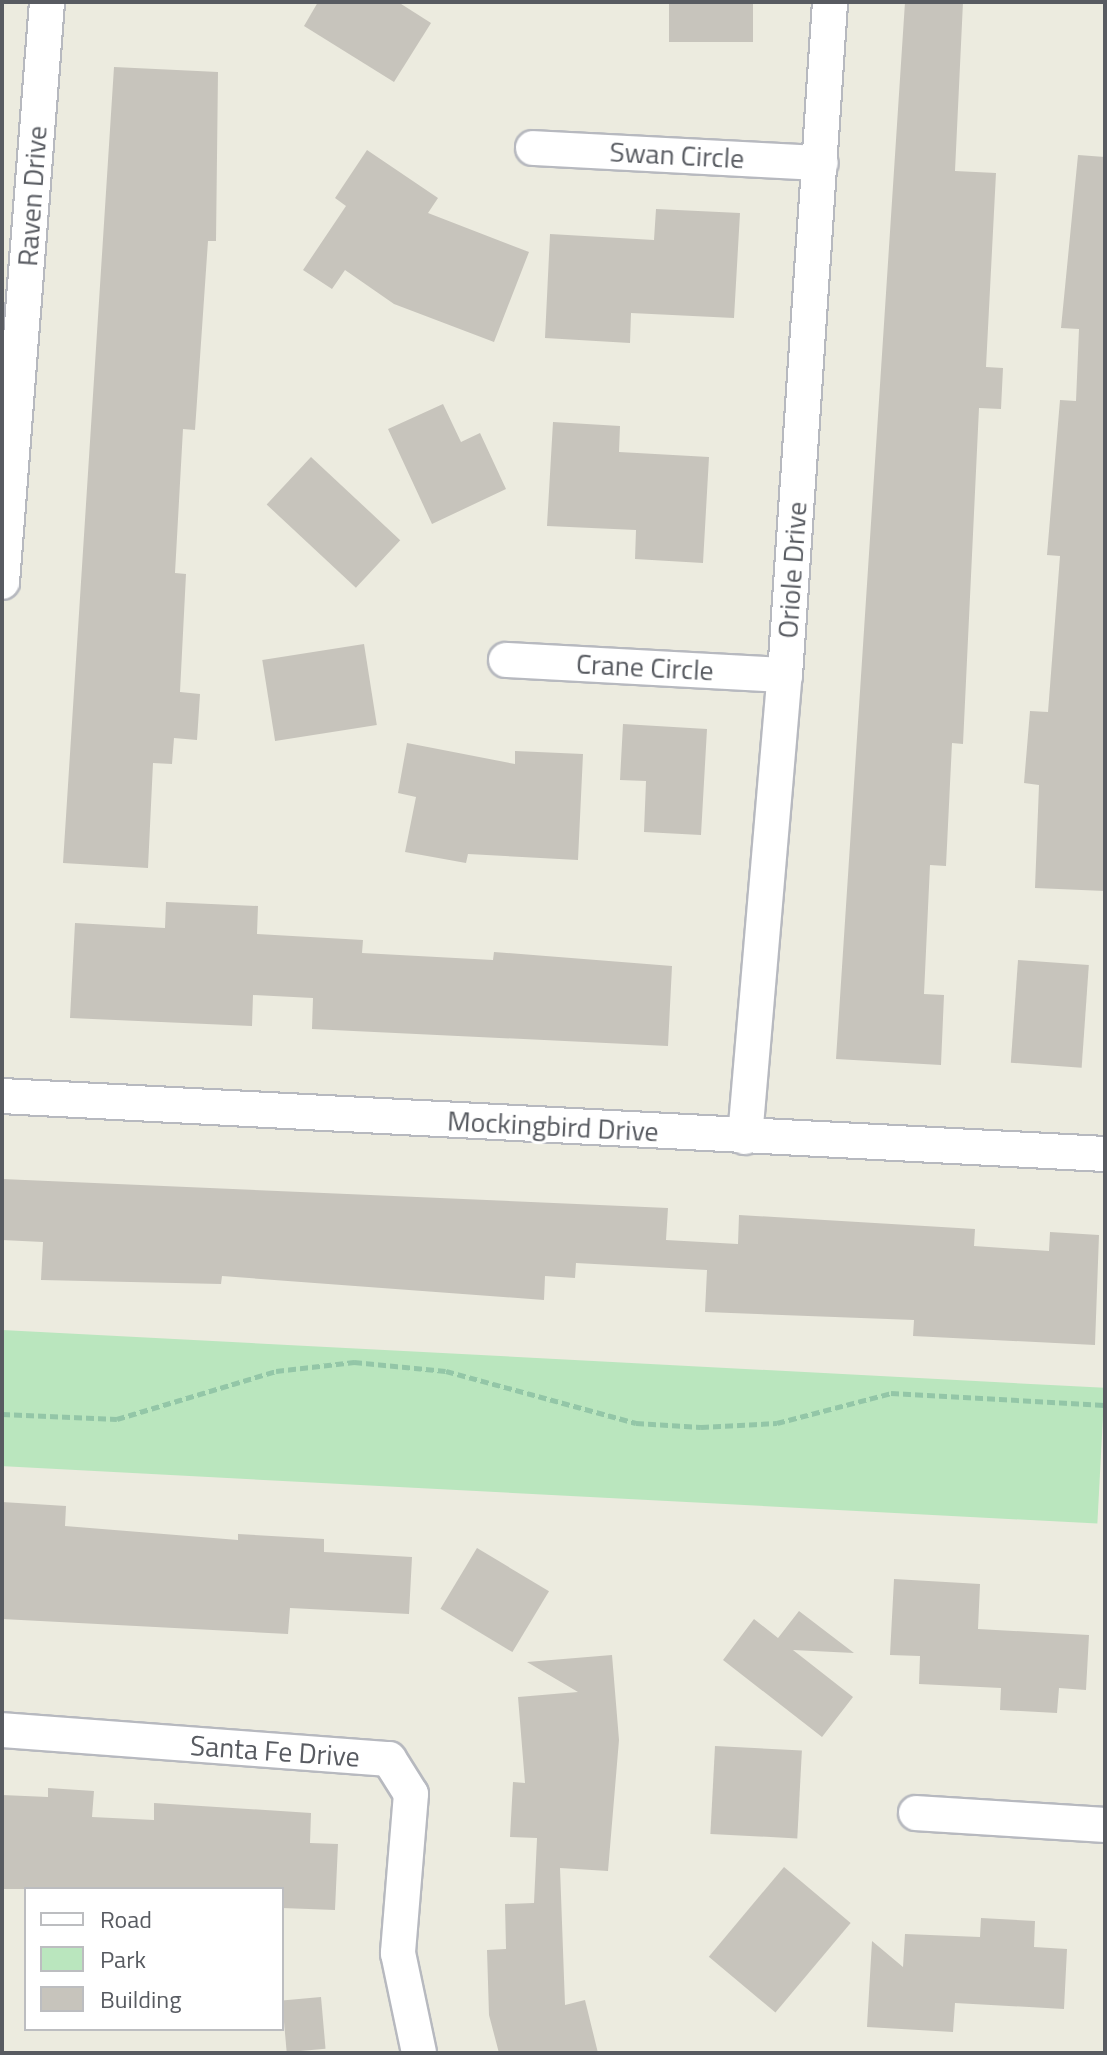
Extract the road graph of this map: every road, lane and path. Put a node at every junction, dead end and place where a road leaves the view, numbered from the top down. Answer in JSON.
{"nodes":[{"id":1,"x":47,"y":2,"type":"edge"},
{"id":2,"x":830,"y":2,"type":"edge"},
{"id":3,"x":533,"y":148,"type":"dead end"},
{"id":4,"x":821,"y":163,"type":"junction"},
{"id":5,"x":2,"y":582,"type":"edge"},
{"id":6,"x":506,"y":660,"type":"dead end"},
{"id":7,"x":785,"y":675,"type":"junction"},
{"id":8,"x":2,"y":1096,"type":"edge"},
{"id":9,"x":745,"y":1137,"type":"junction"},
{"id":10,"x":1105,"y":1154,"type":"edge"},
{"id":11,"x":1105,"y":1405,"type":"edge"},
{"id":12,"x":2,"y":1414,"type":"edge"},
{"id":13,"x":2,"y":1730,"type":"edge"},
{"id":14,"x":916,"y":1813,"type":"dead end"},
{"id":15,"x":1105,"y":1825,"type":"edge"},
{"id":16,"x":419,"y":2053,"type":"edge"}],
"edges":[{"from":1,"to":5,"type":"street","name":"Raven Drive"},
{"from":2,"to":4,"type":"street","name":"Oriole Drive"},
{"from":3,"to":4,"type":"street","name":"Swan Circle"},
{"from":4,"to":7,"type":"street","name":"Oriole Drive"},
{"from":6,"to":7,"type":"street","name":"Crane Circle"},
{"from":7,"to":9,"type":"street","name":"Oriole Drive"},
{"from":8,"to":9,"type":"street","name":"Mockingbird Drive"},
{"from":9,"to":10,"type":"street","name":"Mockingbird Drive"},
{"from":11,"to":12,"type":"path"},
{"from":13,"to":16,"type":"street","name":"Santa Fe Drive"},
{"from":14,"to":15,"type":"street"}]}
